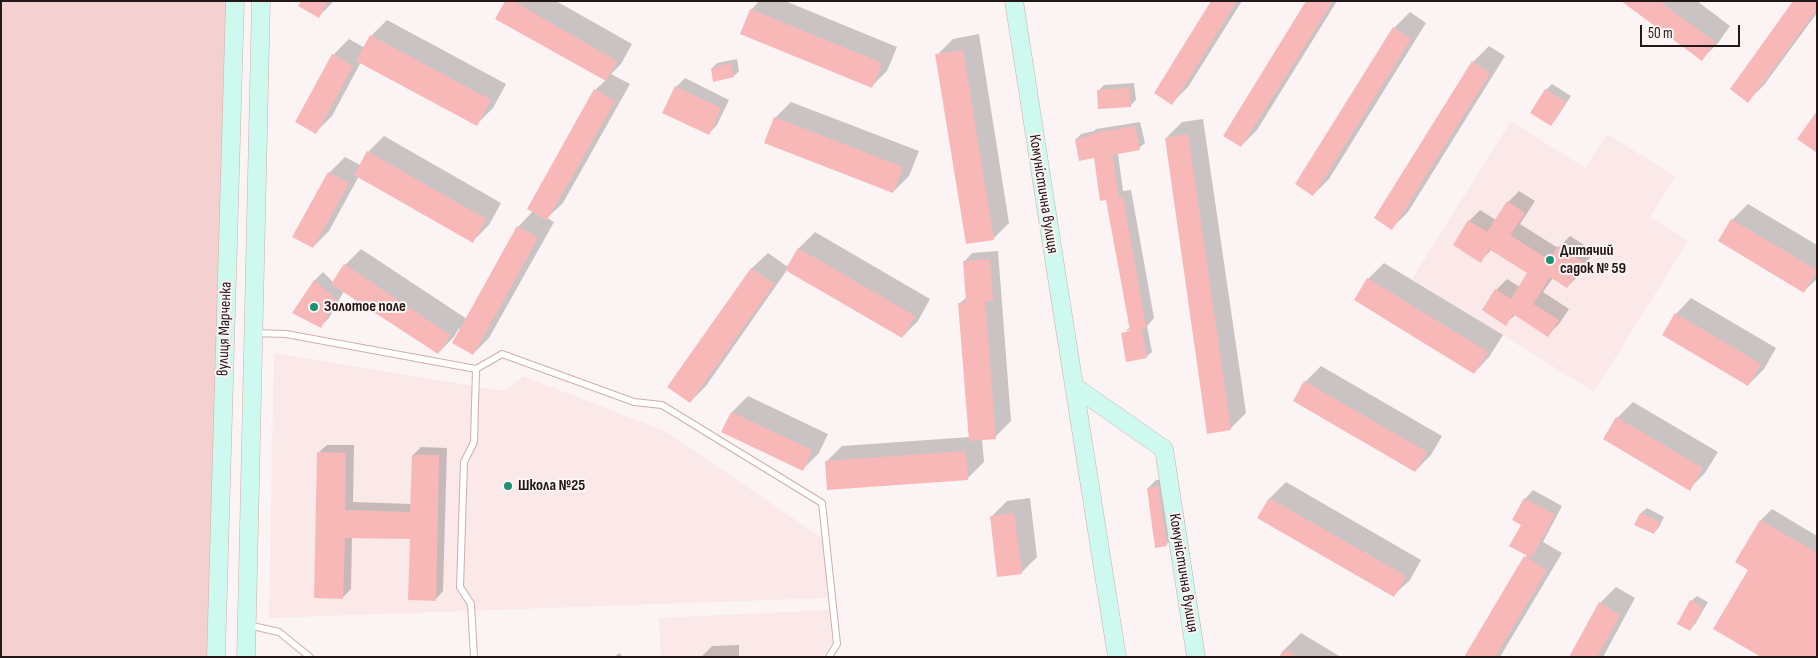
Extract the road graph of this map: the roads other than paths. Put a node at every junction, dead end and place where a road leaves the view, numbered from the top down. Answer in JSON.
{"nodes":[{"id":1,"x":235,"y":1,"type":"edge"},
{"id":2,"x":261,"y":1,"type":"edge"},
{"id":3,"x":1014,"y":1,"type":"edge"},
{"id":4,"x":254,"y":333,"type":"junction"},
{"id":5,"x":476,"y":370,"type":"junction"},
{"id":6,"x":1075,"y":386,"type":"junction"},
{"id":7,"x":247,"y":624,"type":"junction"},
{"id":8,"x":216,"y":657,"type":"edge"},
{"id":9,"x":246,"y":657,"type":"edge"},
{"id":10,"x":310,"y":657,"type":"edge"},
{"id":11,"x":474,"y":657,"type":"edge"},
{"id":12,"x":829,"y":657,"type":"edge"},
{"id":13,"x":1117,"y":657,"type":"edge"},
{"id":14,"x":1196,"y":657,"type":"edge"}],
"edges":[{"from":1,"to":8,"type":"street","name":"вулиця Марченка"},
{"from":2,"to":4,"type":"street","name":"вулиця Марченка"},
{"from":3,"to":6,"type":"street","name":"Комуністична вулиця"},
{"from":4,"to":5,"type":"lane"},
{"from":4,"to":7,"type":"street","name":"вулиця Марченка"},
{"from":5,"to":11,"type":"lane"},
{"from":5,"to":12,"type":"lane"},
{"from":6,"to":13,"type":"street","name":"Комуністична вулиця"},
{"from":6,"to":14,"type":"street","name":"Комуністична вулиця"},
{"from":7,"to":9,"type":"street","name":"вулиця Марченка"},
{"from":7,"to":10,"type":"lane"}]}
